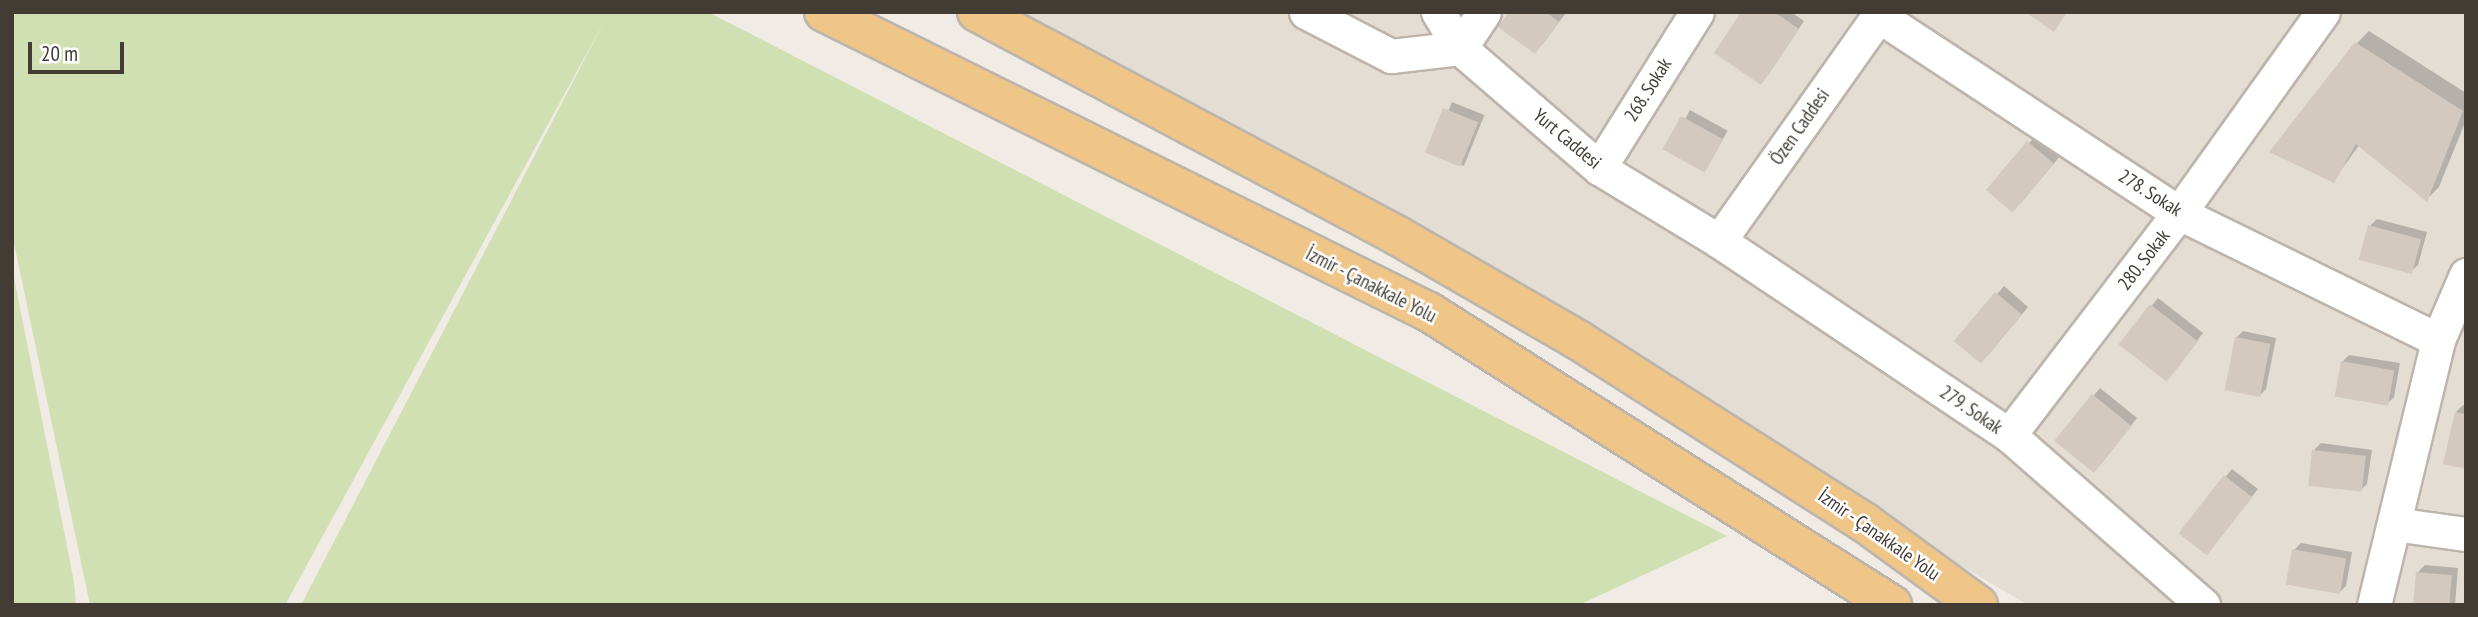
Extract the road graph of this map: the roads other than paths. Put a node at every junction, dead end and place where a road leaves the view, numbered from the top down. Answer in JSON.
{"nodes":[{"id":1,"x":824,"y":12,"type":"edge"},
{"id":2,"x":977,"y":12,"type":"edge"},
{"id":3,"x":1307,"y":12,"type":"edge"},
{"id":4,"x":1438,"y":12,"type":"edge"},
{"id":5,"x":1484,"y":12,"type":"edge"},
{"id":6,"x":1697,"y":12,"type":"edge"},
{"id":7,"x":2323,"y":12,"type":"edge"},
{"id":8,"x":1880,"y":14,"type":"edge"},
{"id":9,"x":1460,"y":48,"type":"junction"},
{"id":10,"x":1599,"y":168,"type":"junction"},
{"id":11,"x":2179,"y":213,"type":"junction"},
{"id":12,"x":1718,"y":242,"type":"junction"},
{"id":13,"x":2466,"y":275,"type":"edge"},
{"id":14,"x":2438,"y":340,"type":"junction"},
{"id":15,"x":2009,"y":435,"type":"junction"},
{"id":16,"x":2394,"y":524,"type":"junction"},
{"id":17,"x":2466,"y":534,"type":"edge"},
{"id":18,"x":1892,"y":605,"type":"edge"},
{"id":19,"x":1978,"y":605,"type":"edge"},
{"id":20,"x":2203,"y":605,"type":"edge"},
{"id":21,"x":2374,"y":605,"type":"edge"}],
"edges":[{"from":1,"to":18,"type":"highway","name":"İzmir - Çanakkale Yolu"},
{"from":2,"to":19,"type":"highway","name":"İzmir - Çanakkale Yolu"},
{"from":3,"to":9,"type":"street"},
{"from":4,"to":9,"type":"street","name":"Yurt Caddesi"},
{"from":5,"to":9,"type":"street"},
{"from":6,"to":10,"type":"street","name":"268. Sokak"},
{"from":7,"to":11,"type":"street","name":"280. Sokak"},
{"from":8,"to":11,"type":"street","name":"278. Sokak"},
{"from":8,"to":12,"type":"street","name":"Özen Caddesi"},
{"from":9,"to":10,"type":"street","name":"Yurt Caddesi"},
{"from":10,"to":12,"type":"street","name":"Yurt Caddesi"},
{"from":11,"to":14,"type":"street","name":"278. Sokak"},
{"from":11,"to":15,"type":"street","name":"280. Sokak"},
{"from":12,"to":15,"type":"street","name":"279. Sokak"},
{"from":13,"to":14,"type":"street"},
{"from":14,"to":16,"type":"street"},
{"from":15,"to":20,"type":"street","name":"279. Sokak"},
{"from":16,"to":17,"type":"street"},
{"from":16,"to":21,"type":"street"}]}
